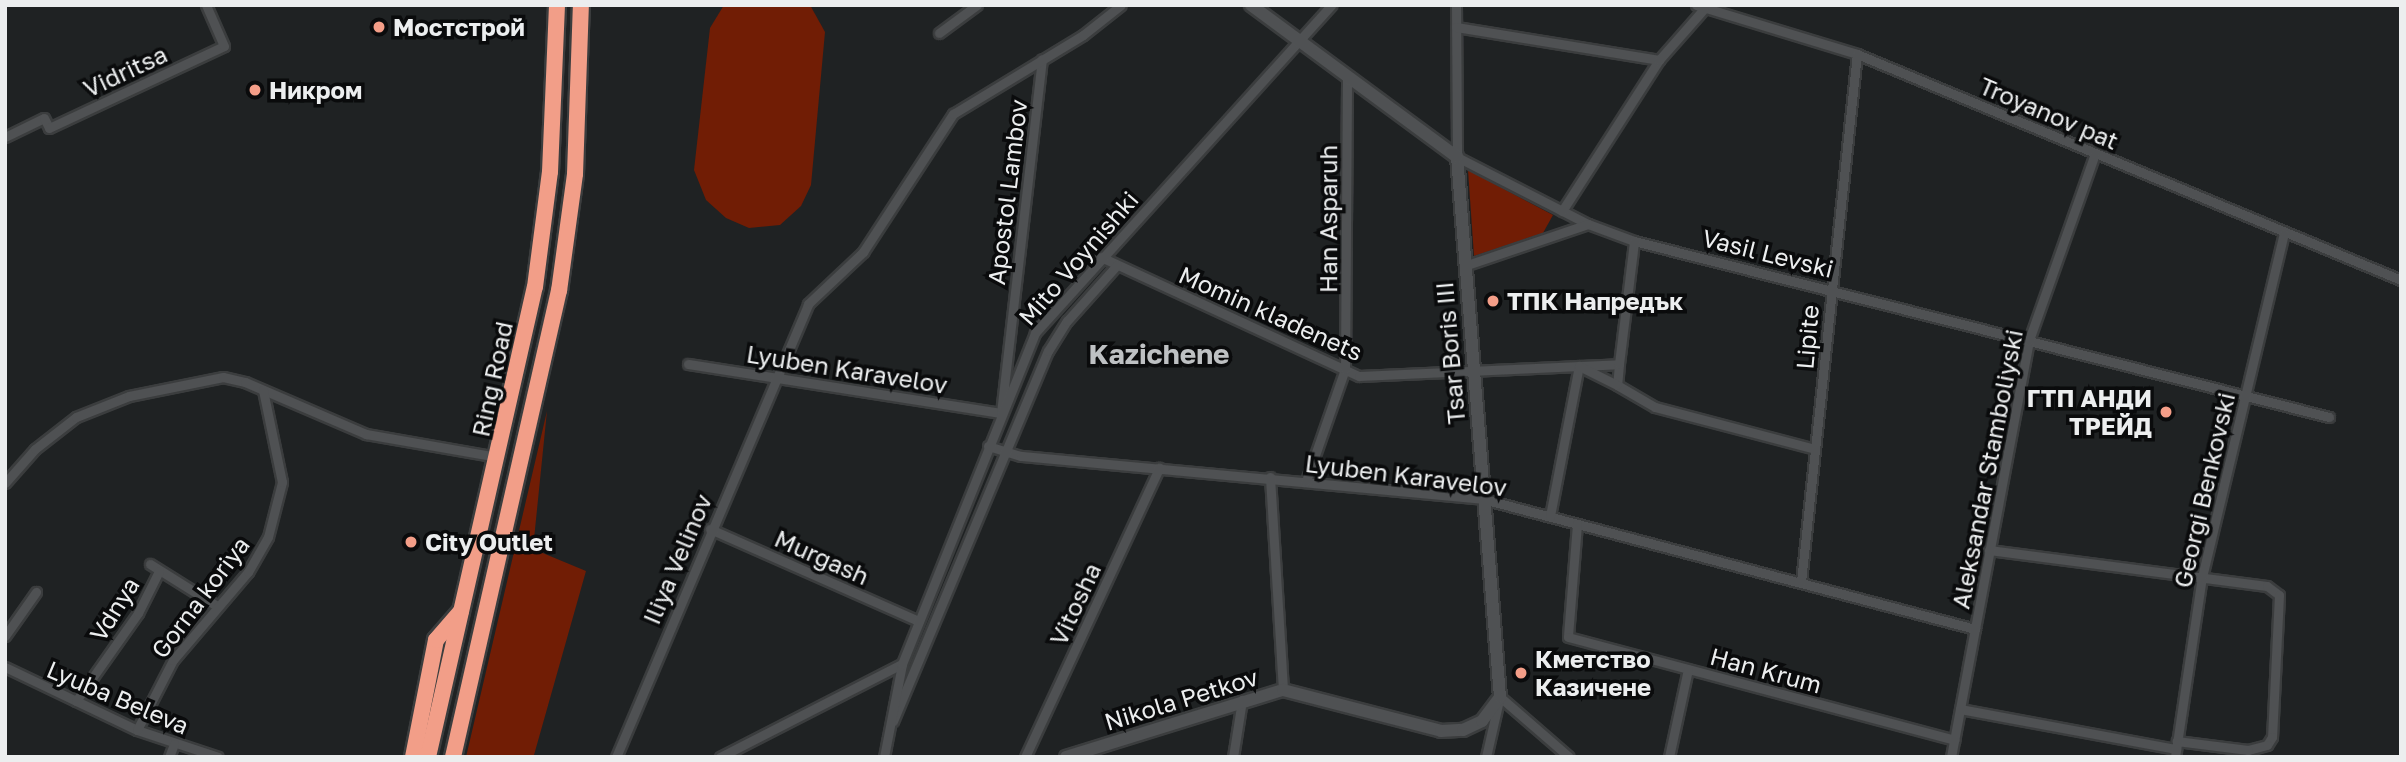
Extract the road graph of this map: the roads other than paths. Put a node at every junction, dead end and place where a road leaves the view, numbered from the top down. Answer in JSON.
{"nodes":[{"id":1,"x":206,"y":5,"type":"edge"},
{"id":2,"x":557,"y":5,"type":"edge"},
{"id":3,"x":581,"y":5,"type":"edge"},
{"id":4,"x":587,"y":5,"type":"edge"},
{"id":5,"x":977,"y":5,"type":"edge"},
{"id":6,"x":1121,"y":5,"type":"edge"},
{"id":7,"x":1251,"y":5,"type":"edge"},
{"id":8,"x":1331,"y":5,"type":"edge"},
{"id":9,"x":1456,"y":5,"type":"edge"},
{"id":10,"x":1699,"y":8,"type":"edge"},
{"id":11,"x":582,"y":26,"type":"junction"},
{"id":12,"x":1456,"y":27,"type":"junction"},
{"id":13,"x":939,"y":33,"type":"dead end"},
{"id":14,"x":1301,"y":41,"type":"junction"},
{"id":15,"x":1857,"y":54,"type":"junction"},
{"id":16,"x":1042,"y":59,"type":"junction"},
{"id":17,"x":1660,"y":60,"type":"junction"},
{"id":18,"x":1348,"y":76,"type":"junction"},
{"id":19,"x":5,"y":137,"type":"edge"},
{"id":20,"x":2095,"y":154,"type":"junction"},
{"id":21,"x":1457,"y":157,"type":"junction"},
{"id":22,"x":1562,"y":211,"type":"junction"},
{"id":23,"x":1588,"y":224,"type":"junction"},
{"id":24,"x":2284,"y":234,"type":"junction"},
{"id":25,"x":1634,"y":241,"type":"junction"},
{"id":26,"x":1101,"y":257,"type":"junction"},
{"id":27,"x":1117,"y":265,"type":"junction"},
{"id":28,"x":1464,"y":266,"type":"junction"},
{"id":29,"x":2401,"y":280,"type":"edge"},
{"id":30,"x":1830,"y":290,"type":"junction"},
{"id":31,"x":2029,"y":340,"type":"junction"},
{"id":32,"x":688,"y":364,"type":"dead end"},
{"id":33,"x":1619,"y":364,"type":"junction"},
{"id":34,"x":1579,"y":366,"type":"junction"},
{"id":35,"x":1345,"y":369,"type":"junction"},
{"id":36,"x":1473,"y":369,"type":"junction"},
{"id":37,"x":775,"y":377,"type":"junction"},
{"id":38,"x":1617,"y":385,"type":"junction"},
{"id":39,"x":263,"y":390,"type":"junction"},
{"id":40,"x":2247,"y":396,"type":"junction"},
{"id":41,"x":1001,"y":413,"type":"junction"},
{"id":42,"x":2329,"y":418,"type":"dead end"},
{"id":43,"x":988,"y":446,"type":"junction"},
{"id":44,"x":1815,"y":449,"type":"junction"},
{"id":45,"x":1007,"y":453,"type":"junction"},
{"id":46,"x":498,"y":457,"type":"junction"},
{"id":47,"x":1159,"y":468,"type":"junction"},
{"id":48,"x":1270,"y":477,"type":"junction"},
{"id":49,"x":1306,"y":481,"type":"junction"},
{"id":50,"x":5,"y":483,"type":"edge"},
{"id":51,"x":1483,"y":499,"type":"junction"},
{"id":52,"x":1550,"y":516,"type":"junction"},
{"id":53,"x":1577,"y":524,"type":"junction"},
{"id":54,"x":710,"y":529,"type":"junction"},
{"id":55,"x":1989,"y":550,"type":"junction"},
{"id":56,"x":150,"y":564,"type":"dead end"},
{"id":57,"x":159,"y":571,"type":"junction"},
{"id":58,"x":2203,"y":578,"type":"junction"},
{"id":59,"x":1801,"y":582,"type":"junction"},
{"id":60,"x":36,"y":592,"type":"dead end"},
{"id":61,"x":217,"y":606,"type":"junction"},
{"id":62,"x":463,"y":609,"type":"junction"},
{"id":63,"x":919,"y":621,"type":"junction"},
{"id":64,"x":1975,"y":629,"type":"junction"},
{"id":65,"x":5,"y":636,"type":"edge"},
{"id":66,"x":902,"y":664,"type":"junction"},
{"id":67,"x":5,"y":667,"type":"edge"},
{"id":68,"x":1688,"y":669,"type":"junction"},
{"id":69,"x":1283,"y":690,"type":"junction"},
{"id":70,"x":1500,"y":697,"type":"junction"},
{"id":71,"x":1242,"y":700,"type":"junction"},
{"id":72,"x":76,"y":701,"type":"junction"},
{"id":73,"x":1960,"y":709,"type":"junction"},
{"id":74,"x":138,"y":730,"type":"junction"},
{"id":75,"x":888,"y":733,"type":"junction"},
{"id":76,"x":1954,"y":740,"type":"junction"},
{"id":77,"x":174,"y":744,"type":"junction"},
{"id":78,"x":2176,"y":749,"type":"edge"},
{"id":79,"x":169,"y":757,"type":"edge"},
{"id":80,"x":218,"y":757,"type":"edge"},
{"id":81,"x":413,"y":757,"type":"edge"},
{"id":82,"x":428,"y":757,"type":"edge"},
{"id":83,"x":453,"y":757,"type":"edge"},
{"id":84,"x":616,"y":757,"type":"edge"},
{"id":85,"x":720,"y":757,"type":"edge"},
{"id":86,"x":884,"y":757,"type":"edge"},
{"id":87,"x":1025,"y":757,"type":"edge"},
{"id":88,"x":1066,"y":757,"type":"edge"},
{"id":89,"x":1233,"y":757,"type":"edge"},
{"id":90,"x":1486,"y":757,"type":"edge"},
{"id":91,"x":1569,"y":757,"type":"edge"},
{"id":92,"x":1669,"y":757,"type":"edge"},
{"id":93,"x":1951,"y":757,"type":"edge"}],
"edges":[{"from":1,"to":19,"type":"street","name":"Vidritsa"},
{"from":2,"to":46,"type":"highway","name":"Ring Road"},
{"from":3,"to":11,"type":"highway","name":"Ring Road"},
{"from":4,"to":11,"type":"highway"},
{"from":5,"to":13,"type":"street"},
{"from":6,"to":16,"type":"street","name":"Iliya Velinov"},
{"from":7,"to":14,"type":"street","name":"Vasil Levski"},
{"from":8,"to":14,"type":"street","name":"Mito Voynishki"},
{"from":9,"to":12,"type":"street","name":"Tsar Boris III"},
{"from":10,"to":15,"type":"street","name":"Troyanov pat"},
{"from":10,"to":17,"type":"street"},
{"from":11,"to":83,"type":"highway","name":"Ring Road"},
{"from":12,"to":17,"type":"street"},
{"from":12,"to":21,"type":"street","name":"Tsar Boris III"},
{"from":14,"to":18,"type":"street","name":"Vasil Levski"},
{"from":14,"to":26,"type":"street","name":"Mito Voynishki"},
{"from":15,"to":20,"type":"street","name":"Troyanov pat"},
{"from":15,"to":30,"type":"street","name":"Lipite"},
{"from":16,"to":37,"type":"street","name":"Iliya Velinov"},
{"from":16,"to":41,"type":"street","name":"Apostol Lambov"},
{"from":17,"to":22,"type":"street"},
{"from":18,"to":21,"type":"street","name":"Vasil Levski"},
{"from":18,"to":35,"type":"street","name":"Han Asparuh"},
{"from":20,"to":24,"type":"street","name":"Troyanov pat"},
{"from":20,"to":31,"type":"street","name":"Aleksandar Stamboliyski"},
{"from":21,"to":22,"type":"street","name":"Vasil Levski"},
{"from":21,"to":28,"type":"street","name":"Tsar Boris III"},
{"from":22,"to":23,"type":"street","name":"Vasil Levski"},
{"from":23,"to":25,"type":"street","name":"Vasil Levski"},
{"from":23,"to":28,"type":"street"},
{"from":24,"to":29,"type":"street","name":"Troyanov pat"},
{"from":24,"to":40,"type":"street","name":"Georgi Benkovski"},
{"from":25,"to":30,"type":"street","name":"Vasil Levski"},
{"from":25,"to":33,"type":"street"},
{"from":26,"to":27,"type":"street","name":"Momin kladenets"},
{"from":26,"to":41,"type":"street","name":"Mito Voynishki"},
{"from":27,"to":35,"type":"street","name":"Momin kladenets"},
{"from":27,"to":45,"type":"street","name":"Mito Voynishki"},
{"from":28,"to":36,"type":"street","name":"Tsar Boris III"},
{"from":30,"to":31,"type":"street","name":"Vasil Levski"},
{"from":30,"to":44,"type":"street","name":"Lipite"},
{"from":31,"to":40,"type":"street","name":"Vasil Levski"},
{"from":31,"to":55,"type":"street","name":"Aleksandar Stamboliyski"},
{"from":32,"to":37,"type":"street","name":"Lyuben Karavelov"},
{"from":33,"to":34,"type":"street","name":"Momin kladenets"},
{"from":33,"to":38,"type":"street"},
{"from":34,"to":36,"type":"street","name":"Momin kladenets"},
{"from":34,"to":38,"type":"street"},
{"from":34,"to":52,"type":"street"},
{"from":35,"to":36,"type":"street","name":"Momin kladenets"},
{"from":35,"to":49,"type":"street","name":"Han Asparuh"},
{"from":36,"to":51,"type":"street","name":"Tsar Boris III"},
{"from":37,"to":41,"type":"street","name":"Lyuben Karavelov"},
{"from":37,"to":54,"type":"street","name":"Iliya Velinov"},
{"from":38,"to":44,"type":"street"},
{"from":39,"to":46,"type":"street"},
{"from":39,"to":50,"type":"street"},
{"from":39,"to":61,"type":"street","name":"Gorna koriya"},
{"from":40,"to":42,"type":"street","name":"Vasil Levski"},
{"from":40,"to":58,"type":"street","name":"Georgi Benkovski"},
{"from":41,"to":43,"type":"street","name":"Mito Voynishki"},
{"from":43,"to":45,"type":"street","name":"Lyuben Karavelov"},
{"from":43,"to":63,"type":"street","name":"Mito Voynishki"},
{"from":44,"to":59,"type":"street","name":"Lipite"},
{"from":45,"to":47,"type":"street","name":"Lyuben Karavelov"},
{"from":45,"to":75,"type":"street","name":"Mito Voynishki"},
{"from":46,"to":62,"type":"highway","name":"Ring Road"},
{"from":47,"to":48,"type":"street","name":"Lyuben Karavelov"},
{"from":47,"to":87,"type":"street","name":"Vitosha"},
{"from":48,"to":49,"type":"street","name":"Lyuben Karavelov"},
{"from":48,"to":69,"type":"street"},
{"from":49,"to":51,"type":"street","name":"Lyuben Karavelov"},
{"from":51,"to":52,"type":"street","name":"Lyuben Karavelov"},
{"from":51,"to":70,"type":"street","name":"Tsar Boris III"},
{"from":52,"to":53,"type":"street","name":"Lyuben Karavelov"},
{"from":53,"to":59,"type":"street","name":"Lyuben Karavelov"},
{"from":53,"to":68,"type":"street","name":"Han Krum"},
{"from":54,"to":63,"type":"street","name":"Murgash"},
{"from":54,"to":84,"type":"street","name":"Iliya Velinov"},
{"from":55,"to":58,"type":"street"},
{"from":55,"to":64,"type":"street","name":"Aleksandar Stamboliyski"},
{"from":56,"to":57,"type":"street"},
{"from":57,"to":61,"type":"street"},
{"from":57,"to":72,"type":"street","name":"Vdnya"},
{"from":58,"to":78,"type":"street","name":"Georgi Benkovski"},
{"from":58,"to":78,"type":"street"},
{"from":59,"to":64,"type":"street","name":"Lyuben Karavelov"},
{"from":60,"to":65,"type":"street"},
{"from":61,"to":74,"type":"street","name":"Gorna koriya"},
{"from":62,"to":81,"type":"highway"},
{"from":62,"to":82,"type":"highway","name":"Ring Road"},
{"from":63,"to":66,"type":"street","name":"Mito Voynishki"},
{"from":64,"to":73,"type":"street","name":"Aleksandar Stamboliyski"},
{"from":66,"to":75,"type":"street","name":"Mito Voynishki"},
{"from":66,"to":85,"type":"street"},
{"from":67,"to":72,"type":"street","name":"Lyuba Beleva"},
{"from":68,"to":76,"type":"street","name":"Han Krum"},
{"from":68,"to":92,"type":"street"},
{"from":69,"to":70,"type":"street","name":"Nikola Petkov"},
{"from":69,"to":71,"type":"street","name":"Nikola Petkov"},
{"from":70,"to":90,"type":"street"},
{"from":70,"to":91,"type":"street"},
{"from":71,"to":88,"type":"street","name":"Nikola Petkov"},
{"from":71,"to":89,"type":"street"},
{"from":72,"to":74,"type":"street","name":"Lyuba Beleva"},
{"from":73,"to":76,"type":"street","name":"Aleksandar Stamboliyski"},
{"from":73,"to":78,"type":"street"},
{"from":74,"to":77,"type":"street","name":"Lyuba Beleva"},
{"from":75,"to":86,"type":"street","name":"Mito Voynishki"},
{"from":76,"to":93,"type":"street","name":"Aleksandar Stamboliyski"},
{"from":77,"to":79,"type":"street"},
{"from":77,"to":80,"type":"street","name":"Lyuba Beleva"}]}
